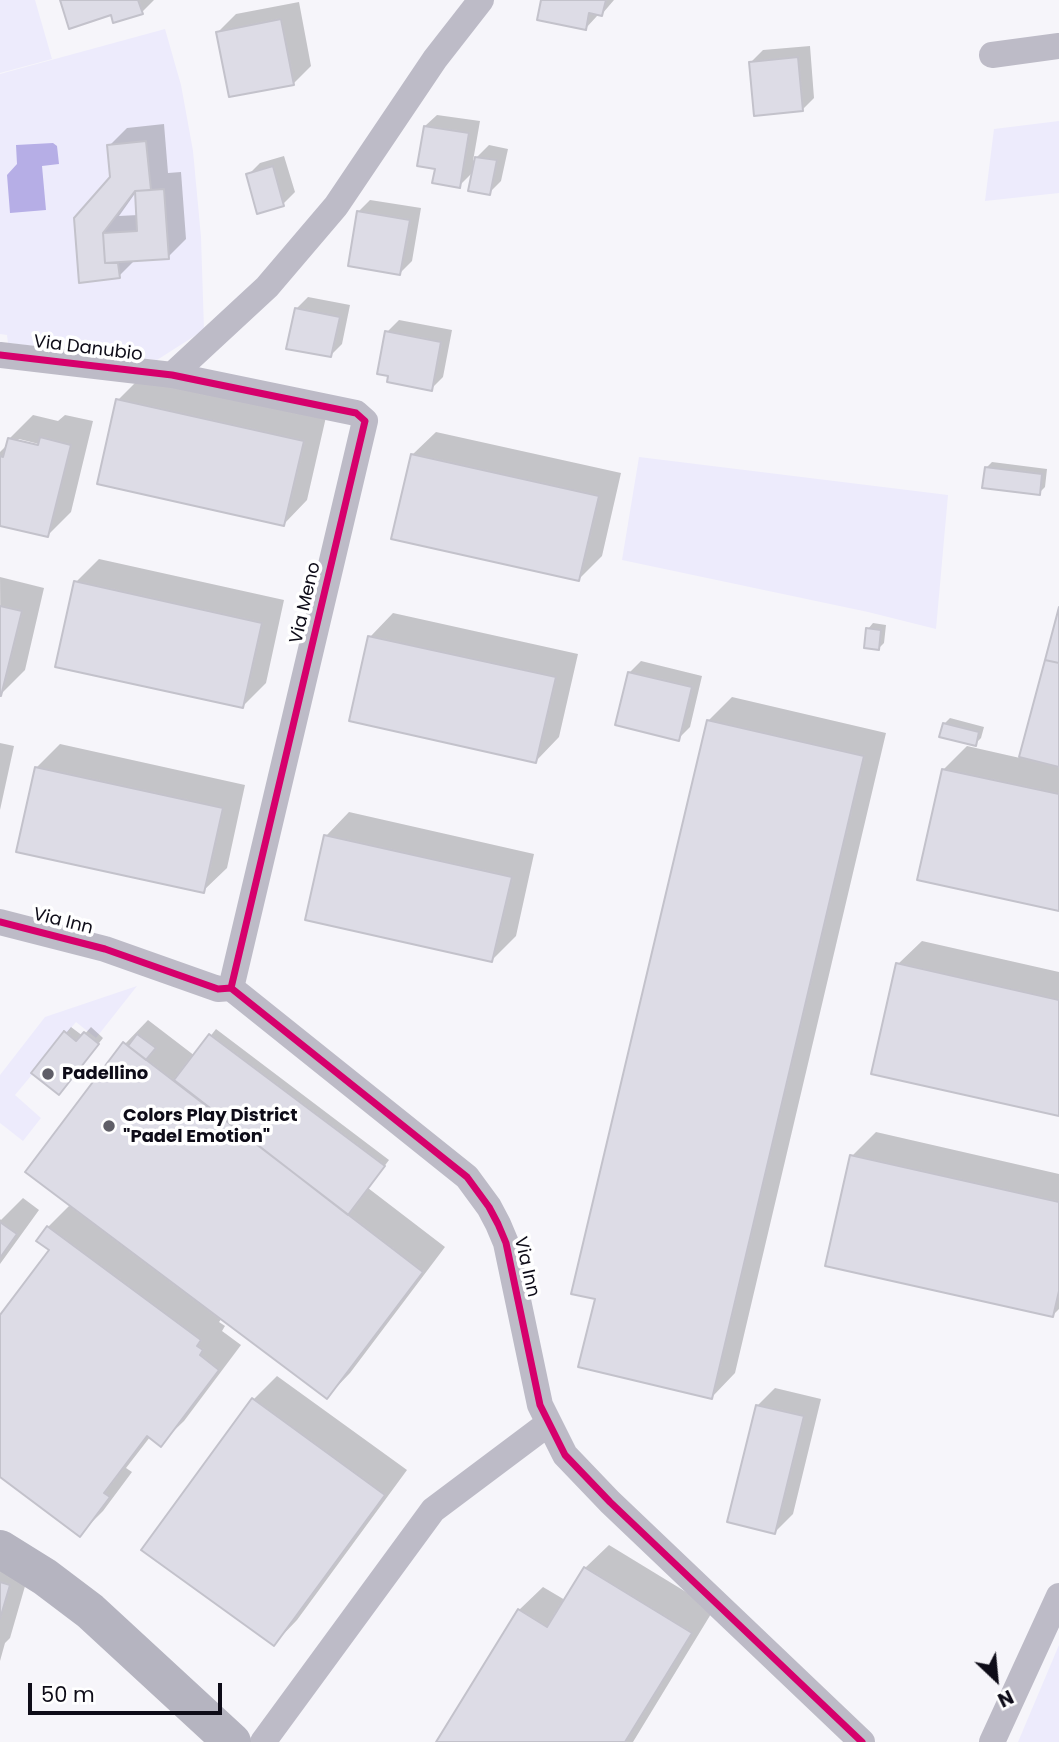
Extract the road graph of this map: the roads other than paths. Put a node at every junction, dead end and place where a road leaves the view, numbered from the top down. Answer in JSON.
{"nodes":[{"id":1,"x":481,"y":0,"type":"edge"},
{"id":2,"x":1059,"y":46,"type":"edge"},
{"id":3,"x":992,"y":55,"type":"dead end"},
{"id":4,"x":0,"y":355,"type":"edge"},
{"id":5,"x":172,"y":375,"type":"junction"},
{"id":6,"x":0,"y":922,"type":"edge"},
{"id":7,"x":231,"y":988,"type":"junction"},
{"id":8,"x":549,"y":1423,"type":"junction"},
{"id":9,"x":0,"y":1549,"type":"edge"},
{"id":10,"x":1059,"y":1596,"type":"edge"},
{"id":11,"x":232,"y":1742,"type":"edge"},
{"id":12,"x":263,"y":1742,"type":"edge"},
{"id":13,"x":862,"y":1742,"type":"edge"},
{"id":14,"x":992,"y":1742,"type":"edge"}],
"edges":[{"from":1,"to":5,"type":"street"},
{"from":2,"to":3,"type":"street"},
{"from":4,"to":5,"type":"street","name":"Via Danubio"},
{"from":5,"to":7,"type":"street","name":"Via Meno"},
{"from":6,"to":7,"type":"street","name":"Via Inn"},
{"from":7,"to":8,"type":"street","name":"Via Inn"},
{"from":8,"to":12,"type":"street"},
{"from":8,"to":13,"type":"street","name":"Via Inn"},
{"from":9,"to":11,"type":"main road"},
{"from":10,"to":14,"type":"street"}]}
